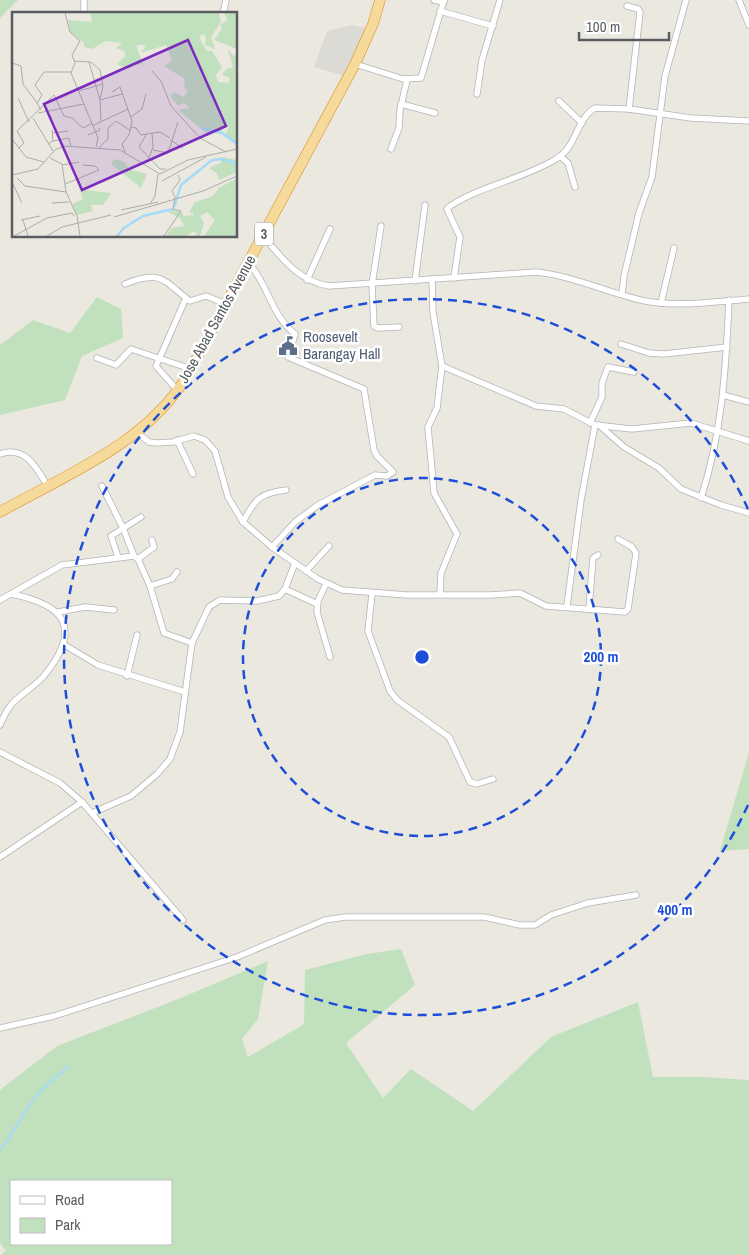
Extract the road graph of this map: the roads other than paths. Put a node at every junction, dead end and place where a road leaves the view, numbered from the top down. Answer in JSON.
{"nodes":[{"id":1,"x":380,"y":0,"type":"edge"},
{"id":2,"x":434,"y":0,"type":"edge"},
{"id":3,"x":500,"y":0,"type":"edge"},
{"id":4,"x":686,"y":0,"type":"edge"},
{"id":5,"x":739,"y":0,"type":"edge"},
{"id":6,"x":444,"y":1,"type":"edge"},
{"id":7,"x":627,"y":6,"type":"dead end"},
{"id":8,"x":440,"y":11,"type":"junction"},
{"id":9,"x":749,"y":25,"type":"edge"},
{"id":10,"x":492,"y":26,"type":"junction"},
{"id":11,"x":355,"y":64,"type":"junction"},
{"id":12,"x":407,"y":80,"type":"junction"},
{"id":13,"x":477,"y":94,"type":"dead end"},
{"id":14,"x":559,"y":101,"type":"dead end"},
{"id":15,"x":401,"y":104,"type":"junction"},
{"id":16,"x":629,"y":109,"type":"junction"},
{"id":17,"x":435,"y":113,"type":"dead end"},
{"id":18,"x":661,"y":114,"type":"junction"},
{"id":19,"x":749,"y":121,"type":"edge"},
{"id":20,"x":582,"y":123,"type":"junction"},
{"id":21,"x":391,"y":149,"type":"dead end"},
{"id":22,"x":560,"y":156,"type":"junction"},
{"id":23,"x":575,"y":187,"type":"dead end"},
{"id":24,"x":425,"y":205,"type":"dead end"},
{"id":25,"x":381,"y":226,"type":"dead end"},
{"id":26,"x":330,"y":229,"type":"dead end"},
{"id":27,"x":263,"y":236,"type":"junction"},
{"id":28,"x":674,"y":248,"type":"dead end"},
{"id":29,"x":248,"y":262,"type":"junction"},
{"id":30,"x":454,"y":278,"type":"junction"},
{"id":31,"x":432,"y":279,"type":"junction"},
{"id":32,"x":307,"y":280,"type":"junction"},
{"id":33,"x":415,"y":281,"type":"junction"},
{"id":34,"x":125,"y":284,"type":"dead end"},
{"id":35,"x":372,"y":285,"type":"junction"},
{"id":36,"x":622,"y":294,"type":"junction"},
{"id":37,"x":186,"y":298,"type":"junction"},
{"id":38,"x":749,"y":298,"type":"edge"},
{"id":39,"x":729,"y":300,"type":"junction"},
{"id":40,"x":661,"y":303,"type":"junction"},
{"id":41,"x":226,"y":304,"type":"junction"},
{"id":42,"x":399,"y":327,"type":"dead end"},
{"id":43,"x":621,"y":344,"type":"dead end"},
{"id":44,"x":727,"y":347,"type":"junction"},
{"id":45,"x":97,"y":358,"type":"dead end"},
{"id":46,"x":160,"y":358,"type":"junction"},
{"id":47,"x":442,"y":366,"type":"junction"},
{"id":48,"x":191,"y":369,"type":"junction"},
{"id":49,"x":634,"y":372,"type":"dead end"},
{"id":50,"x":178,"y":391,"type":"junction"},
{"id":51,"x":722,"y":394,"type":"junction"},
{"id":52,"x":749,"y":402,"type":"edge"},
{"id":53,"x":595,"y":424,"type":"junction"},
{"id":54,"x":718,"y":431,"type":"junction"},
{"id":55,"x":137,"y":433,"type":"junction"},
{"id":56,"x":177,"y":440,"type":"junction"},
{"id":57,"x":749,"y":441,"type":"edge"},
{"id":58,"x":0,"y":454,"type":"edge"},
{"id":59,"x":193,"y":474,"type":"dead end"},
{"id":60,"x":102,"y":486,"type":"dead end"},
{"id":61,"x":48,"y":487,"type":"junction"},
{"id":62,"x":286,"y":490,"type":"dead end"},
{"id":63,"x":701,"y":498,"type":"junction"},
{"id":64,"x":0,"y":512,"type":"edge"},
{"id":65,"x":749,"y":513,"type":"edge"},
{"id":66,"x":141,"y":516,"type":"dead end"},
{"id":67,"x":243,"y":522,"type":"junction"},
{"id":68,"x":123,"y":528,"type":"junction"},
{"id":69,"x":618,"y":539,"type":"dead end"},
{"id":70,"x":152,"y":540,"type":"dead end"},
{"id":71,"x":329,"y":546,"type":"dead end"},
{"id":72,"x":272,"y":547,"type":"junction"},
{"id":73,"x":598,"y":555,"type":"dead end"},
{"id":74,"x":118,"y":557,"type":"junction"},
{"id":75,"x":136,"y":557,"type":"junction"},
{"id":76,"x":296,"y":563,"type":"junction"},
{"id":77,"x":306,"y":571,"type":"junction"},
{"id":78,"x":177,"y":572,"type":"dead end"},
{"id":79,"x":326,"y":584,"type":"junction"},
{"id":80,"x":150,"y":586,"type":"junction"},
{"id":81,"x":285,"y":588,"type":"junction"},
{"id":82,"x":11,"y":594,"type":"junction"},
{"id":83,"x":372,"y":594,"type":"junction"},
{"id":84,"x":440,"y":594,"type":"junction"},
{"id":85,"x":0,"y":598,"type":"edge"},
{"id":86,"x":317,"y":604,"type":"junction"},
{"id":87,"x":567,"y":606,"type":"junction"},
{"id":88,"x":589,"y":608,"type":"junction"},
{"id":89,"x":114,"y":610,"type":"dead end"},
{"id":90,"x":58,"y":612,"type":"junction"},
{"id":91,"x":137,"y":635,"type":"dead end"},
{"id":92,"x":192,"y":643,"type":"junction"},
{"id":93,"x":62,"y":644,"type":"junction"},
{"id":94,"x":330,"y":657,"type":"dead end"},
{"id":95,"x":127,"y":676,"type":"junction"},
{"id":96,"x":185,"y":692,"type":"junction"},
{"id":97,"x":0,"y":724,"type":"edge"},
{"id":98,"x":0,"y":752,"type":"edge"},
{"id":99,"x":493,"y":779,"type":"dead end"},
{"id":100,"x":82,"y":802,"type":"junction"},
{"id":101,"x":92,"y":813,"type":"junction"},
{"id":102,"x":0,"y":857,"type":"edge"},
{"id":103,"x":636,"y":895,"type":"dead end"},
{"id":104,"x":183,"y":920,"type":"dead end"},
{"id":105,"x":0,"y":1028,"type":"edge"}],
"edges":[{"from":1,"to":11,"type":"highway","name":"Jose Abad Santos Avenue","number":"3"},
{"from":2,"to":6,"type":"street"},
{"from":3,"to":10,"type":"street"},
{"from":4,"to":18,"type":"street"},
{"from":5,"to":9,"type":"street"},
{"from":6,"to":8,"type":"street"},
{"from":7,"to":16,"type":"street"},
{"from":8,"to":10,"type":"street"},
{"from":8,"to":12,"type":"street"},
{"from":10,"to":13,"type":"street"},
{"from":11,"to":12,"type":"street"},
{"from":11,"to":27,"type":"highway","name":"Jose Abad Santos Avenue","number":"3"},
{"from":12,"to":15,"type":"street"},
{"from":14,"to":20,"type":"street"},
{"from":15,"to":17,"type":"street"},
{"from":15,"to":21,"type":"street"},
{"from":16,"to":18,"type":"street"},
{"from":16,"to":20,"type":"street"},
{"from":18,"to":19,"type":"street"},
{"from":18,"to":36,"type":"street"},
{"from":20,"to":22,"type":"street"},
{"from":22,"to":23,"type":"street"},
{"from":22,"to":30,"type":"street"},
{"from":24,"to":33,"type":"street"},
{"from":25,"to":35,"type":"street"},
{"from":26,"to":32,"type":"street"},
{"from":27,"to":29,"type":"highway","name":"Jose Abad Santos Avenue","number":"3"},
{"from":27,"to":32,"type":"street"},
{"from":28,"to":40,"type":"street"},
{"from":29,"to":41,"type":"highway","name":"Jose Abad Santos Avenue","number":"3"},
{"from":29,"to":72,"type":"street"},
{"from":30,"to":31,"type":"street"},
{"from":30,"to":36,"type":"street"},
{"from":31,"to":33,"type":"street"},
{"from":31,"to":47,"type":"street"},
{"from":32,"to":35,"type":"street"},
{"from":33,"to":35,"type":"street"},
{"from":34,"to":37,"type":"street"},
{"from":35,"to":42,"type":"street"},
{"from":36,"to":40,"type":"street"},
{"from":37,"to":41,"type":"street"},
{"from":37,"to":46,"type":"street"},
{"from":38,"to":39,"type":"street"},
{"from":39,"to":40,"type":"street"},
{"from":39,"to":44,"type":"street"},
{"from":41,"to":48,"type":"highway","name":"Jose Abad Santos Avenue","number":"3"},
{"from":43,"to":44,"type":"street"},
{"from":44,"to":51,"type":"street"},
{"from":45,"to":46,"type":"street"},
{"from":46,"to":48,"type":"street"},
{"from":46,"to":50,"type":"street"},
{"from":47,"to":53,"type":"street"},
{"from":47,"to":84,"type":"street"},
{"from":48,"to":50,"type":"highway","name":"Jose Abad Santos Avenue","number":"3"},
{"from":49,"to":53,"type":"street"},
{"from":50,"to":55,"type":"highway","name":"Jose Abad Santos Avenue","number":"3"},
{"from":51,"to":52,"type":"street"},
{"from":51,"to":54,"type":"street"},
{"from":53,"to":54,"type":"street"},
{"from":53,"to":63,"type":"street"},
{"from":53,"to":87,"type":"street"},
{"from":54,"to":57,"type":"street"},
{"from":54,"to":63,"type":"street"},
{"from":55,"to":56,"type":"street"},
{"from":55,"to":61,"type":"highway","name":"Jose Abad Santos Avenue","number":"3"},
{"from":56,"to":59,"type":"street"},
{"from":56,"to":67,"type":"street"},
{"from":58,"to":61,"type":"street"},
{"from":60,"to":68,"type":"street"},
{"from":61,"to":64,"type":"highway","name":"Jose Abad Santos Avenue","number":"3"},
{"from":62,"to":67,"type":"street"},
{"from":63,"to":65,"type":"street"},
{"from":66,"to":68,"type":"street"},
{"from":67,"to":72,"type":"street"},
{"from":68,"to":74,"type":"street"},
{"from":68,"to":75,"type":"street"},
{"from":69,"to":88,"type":"street"},
{"from":70,"to":75,"type":"street"},
{"from":71,"to":77,"type":"street"},
{"from":72,"to":76,"type":"street"},
{"from":73,"to":88,"type":"street"},
{"from":74,"to":75,"type":"street"},
{"from":74,"to":82,"type":"street"},
{"from":75,"to":80,"type":"street"},
{"from":76,"to":77,"type":"street"},
{"from":76,"to":81,"type":"street"},
{"from":77,"to":79,"type":"street"},
{"from":78,"to":80,"type":"street"},
{"from":79,"to":83,"type":"street"},
{"from":79,"to":86,"type":"street"},
{"from":80,"to":92,"type":"street"},
{"from":81,"to":86,"type":"street"},
{"from":81,"to":92,"type":"street"},
{"from":82,"to":85,"type":"street"},
{"from":82,"to":90,"type":"street"},
{"from":83,"to":84,"type":"street"},
{"from":83,"to":99,"type":"street"},
{"from":84,"to":87,"type":"street"},
{"from":86,"to":94,"type":"street"},
{"from":87,"to":88,"type":"street"},
{"from":89,"to":90,"type":"street"},
{"from":90,"to":93,"type":"street"},
{"from":91,"to":95,"type":"street"},
{"from":92,"to":96,"type":"street"},
{"from":93,"to":95,"type":"street"},
{"from":93,"to":97,"type":"street"},
{"from":95,"to":96,"type":"street"},
{"from":96,"to":101,"type":"street"},
{"from":98,"to":100,"type":"street"},
{"from":100,"to":101,"type":"street"},
{"from":100,"to":102,"type":"street"},
{"from":101,"to":104,"type":"street"},
{"from":103,"to":105,"type":"street"}]}
